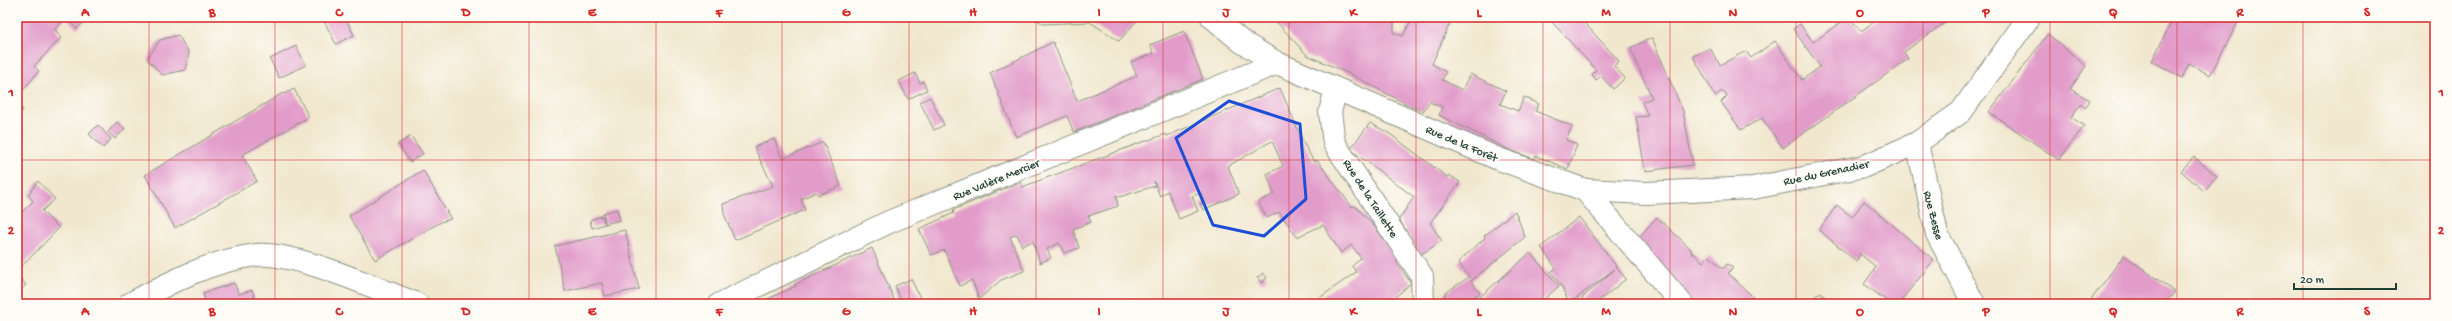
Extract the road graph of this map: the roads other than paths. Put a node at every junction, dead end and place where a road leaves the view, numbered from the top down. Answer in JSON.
{"nodes":[{"id":1,"x":1212,"y":17,"type":"edge"},
{"id":2,"x":2029,"y":17,"type":"edge"},
{"id":3,"x":1277,"y":63,"type":"junction"},
{"id":4,"x":1336,"y":89,"type":"junction"},
{"id":5,"x":1917,"y":143,"type":"junction"},
{"id":6,"x":1585,"y":190,"type":"junction"},
{"id":7,"x":130,"y":304,"type":"edge"},
{"id":8,"x":417,"y":304,"type":"edge"},
{"id":9,"x":720,"y":304,"type":"edge"},
{"id":10,"x":1423,"y":304,"type":"edge"},
{"id":11,"x":1682,"y":304,"type":"edge"},
{"id":12,"x":1974,"y":304,"type":"edge"}],
"edges":[{"from":1,"to":3,"type":"street","name":"Rue de la Forêt"},
{"from":2,"to":5,"type":"street","name":"Rue du Grenadier"},
{"from":3,"to":4,"type":"street","name":"Rue de la Forêt"},
{"from":3,"to":9,"type":"street","name":"Rue Valère Mercier"},
{"from":4,"to":6,"type":"street","name":"Rue de la Forêt"},
{"from":4,"to":10,"type":"street","name":"Rue de la Taillette"},
{"from":5,"to":6,"type":"street","name":"Rue du Grenadier"},
{"from":5,"to":12,"type":"street","name":"Rue Zesse"},
{"from":6,"to":11,"type":"street","name":"Rue de la Forêt"},
{"from":7,"to":8,"type":"street"}]}
